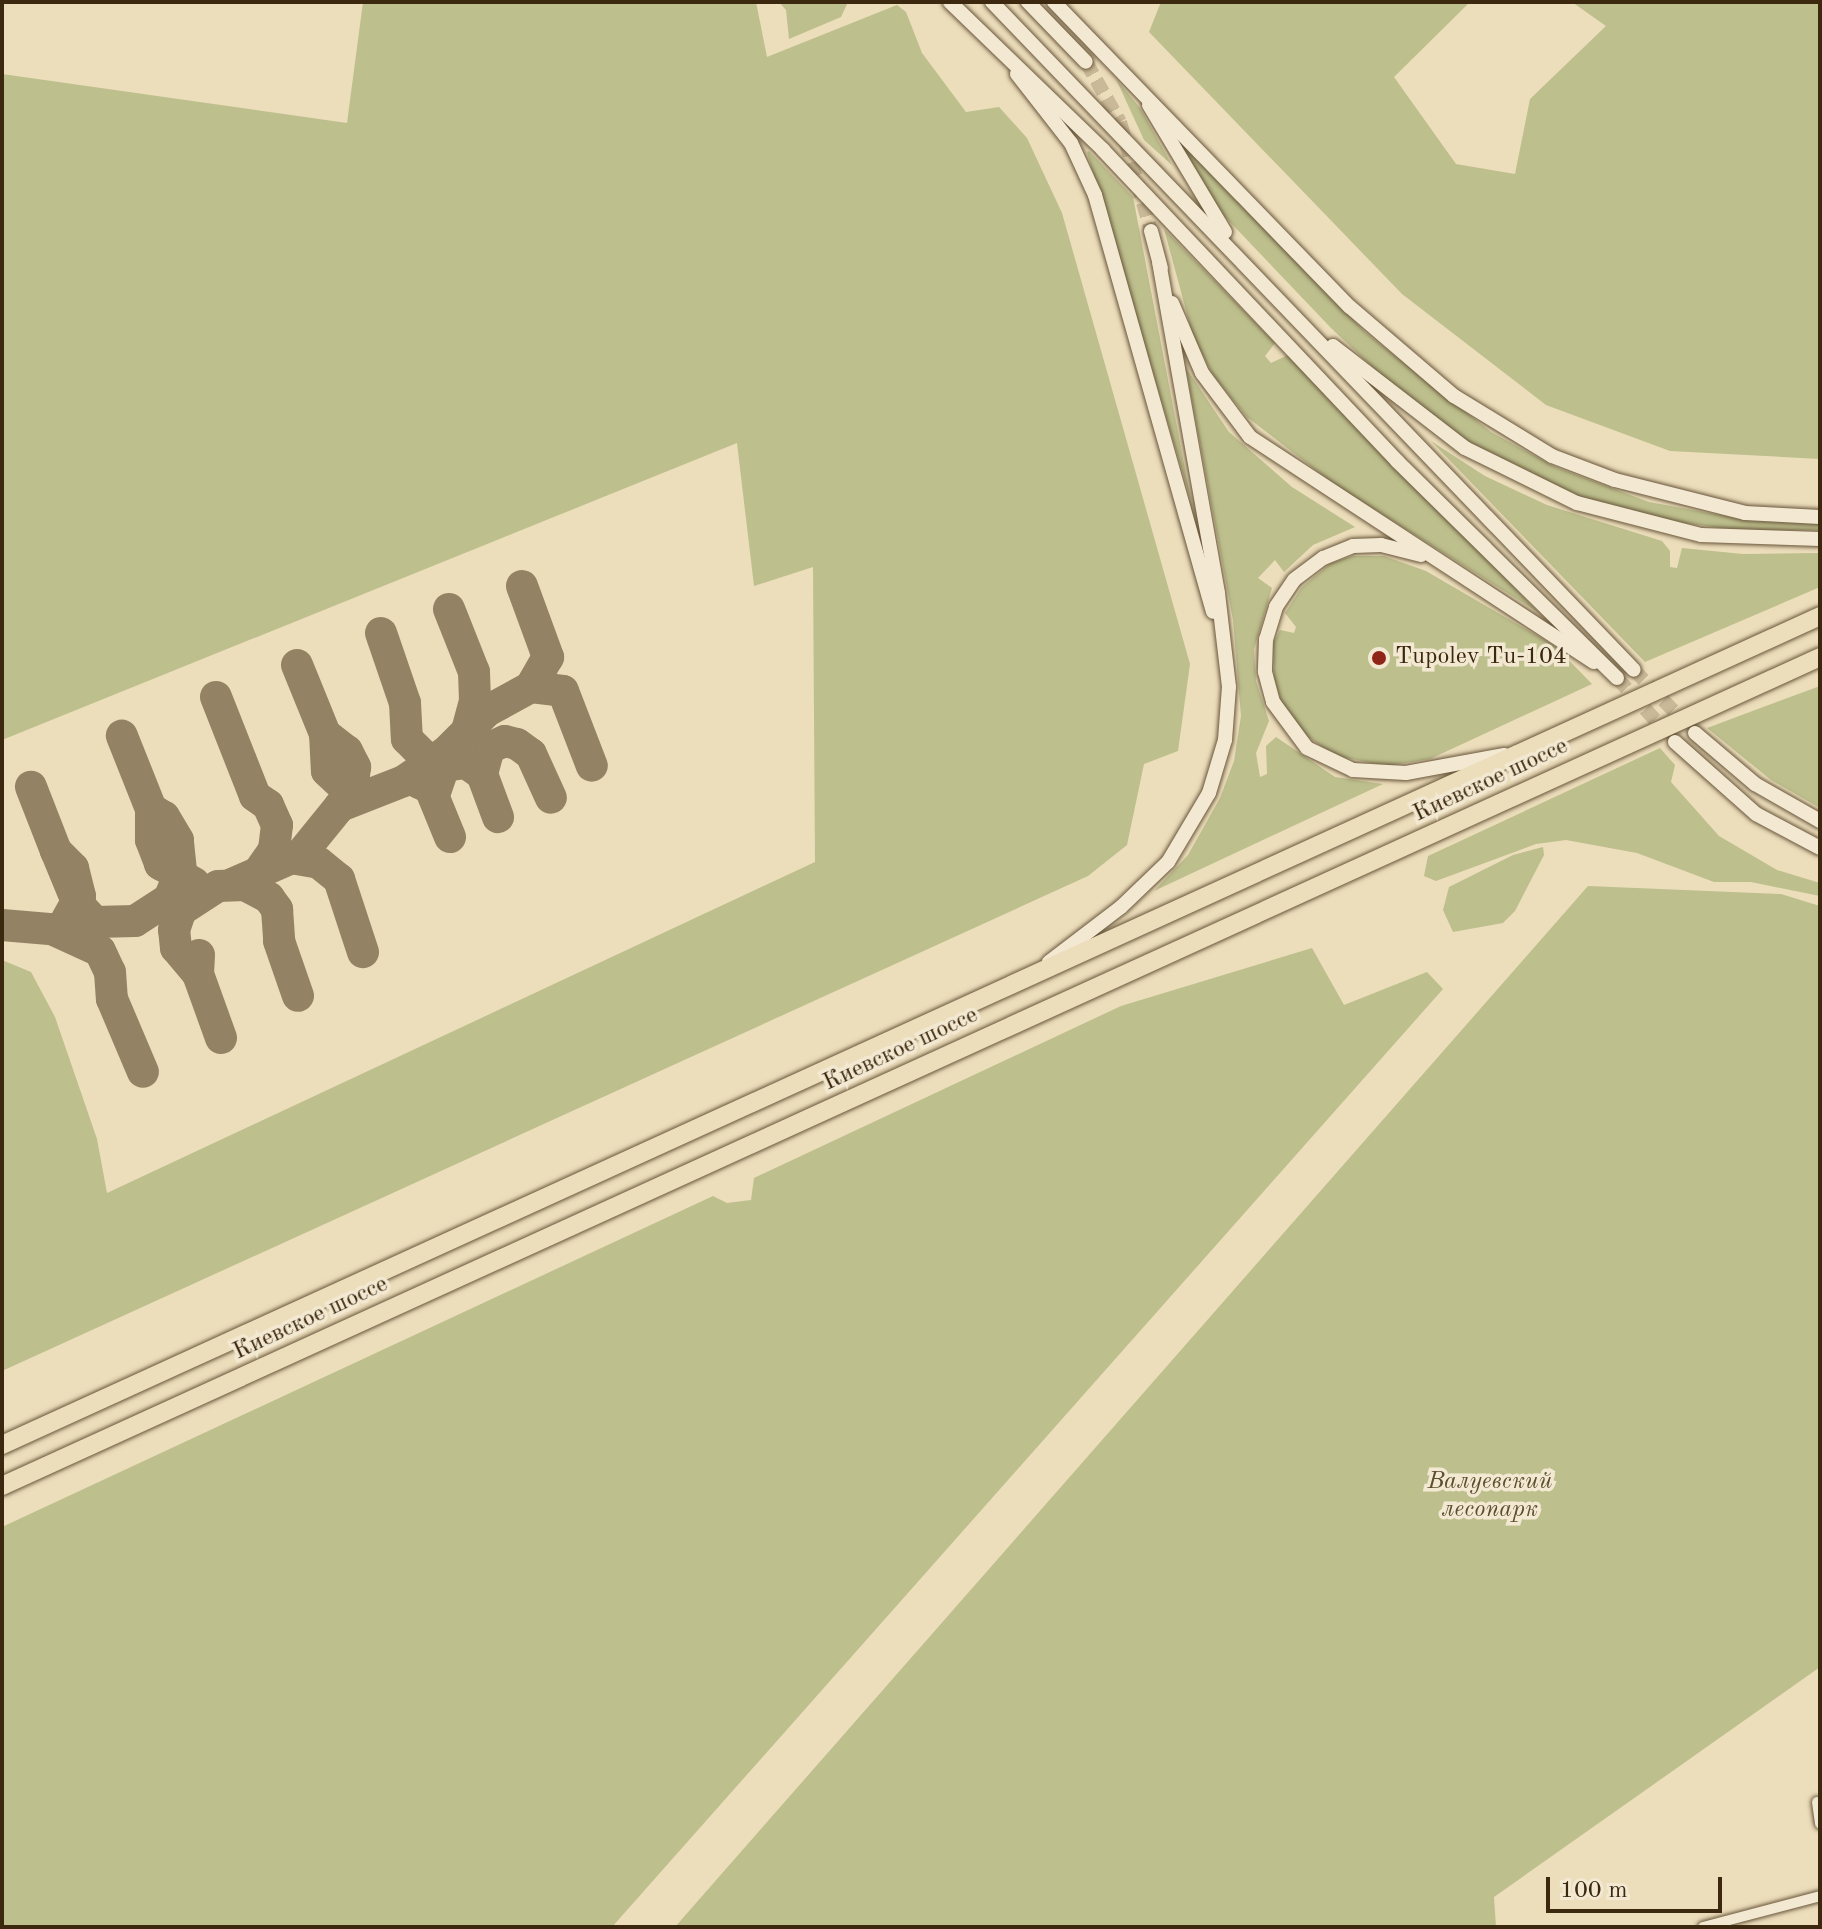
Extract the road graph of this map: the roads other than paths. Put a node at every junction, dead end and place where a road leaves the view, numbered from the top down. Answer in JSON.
{"nodes":[{"id":1,"x":950,"y":2,"type":"edge"},
{"id":2,"x":992,"y":2,"type":"edge"},
{"id":3,"x":1028,"y":2,"type":"edge"},
{"id":4,"x":1054,"y":2,"type":"edge"},
{"id":5,"x":995,"y":45,"type":"junction"},
{"id":6,"x":1086,"y":62,"type":"tunnel mouth"},
{"id":7,"x":1141,"y":91,"type":"junction"},
{"id":8,"x":1151,"y":231,"type":"tunnel mouth"},
{"id":9,"x":1159,"y":263,"type":"junction"},
{"id":10,"x":1247,"y":265,"type":"junction"},
{"id":11,"x":1300,"y":322,"type":"junction"},
{"id":12,"x":1820,"y":517,"type":"edge"},
{"id":13,"x":1820,"y":539,"type":"edge"},
{"id":14,"x":1434,"y":560,"type":"junction"},
{"id":15,"x":1820,"y":616,"type":"edge"},
{"id":16,"x":1820,"y":657,"type":"edge"},
{"id":17,"x":1227,"y":662,"type":"junction"},
{"id":18,"x":1634,"y":670,"type":"tunnel mouth"},
{"id":19,"x":1695,"y":733,"type":"tunnel mouth"},
{"id":20,"x":1675,"y":742,"type":"tunnel mouth"},
{"id":21,"x":1516,"y":752,"type":"junction"},
{"id":22,"x":1820,"y":821,"type":"edge"},
{"id":23,"x":1820,"y":848,"type":"edge"},
{"id":24,"x":1023,"y":981,"type":"junction"},
{"id":25,"x":2,"y":1445,"type":"edge"},
{"id":26,"x":2,"y":1486,"type":"edge"},
{"id":27,"x":1817,"y":1802,"type":"dead end"},
{"id":28,"x":1820,"y":1824,"type":"edge"},
{"id":29,"x":1820,"y":1896,"type":"edge"},
{"id":30,"x":1703,"y":1927,"type":"edge"}],
"edges":[{"from":1,"to":5,"type":"main road"},
{"from":2,"to":10,"type":"main road"},
{"from":3,"to":6,"type":"main road"},
{"from":4,"to":7,"type":"main road"},
{"from":5,"to":14,"type":"main road"},
{"from":5,"to":17,"type":"main road"},
{"from":7,"to":10,"type":"main road"},
{"from":7,"to":12,"type":"main road"},
{"from":8,"to":9,"type":"main road"},
{"from":9,"to":14,"type":"main road"},
{"from":9,"to":17,"type":"main road"},
{"from":10,"to":11,"type":"main road"},
{"from":11,"to":13,"type":"main road"},
{"from":11,"to":18,"type":"main road"},
{"from":14,"to":21,"type":"main road"},
{"from":15,"to":21,"type":"highway","name":"Киевское шоссе"},
{"from":16,"to":26,"type":"highway","name":"Киевское шоссе"},
{"from":17,"to":24,"type":"main road"},
{"from":19,"to":22,"type":"main road"},
{"from":20,"to":23,"type":"main road"},
{"from":21,"to":24,"type":"highway","name":"Киевское шоссе"},
{"from":24,"to":25,"type":"highway","name":"Киевское шоссе"},
{"from":27,"to":28,"type":"street"},
{"from":29,"to":30,"type":"street"}]}
